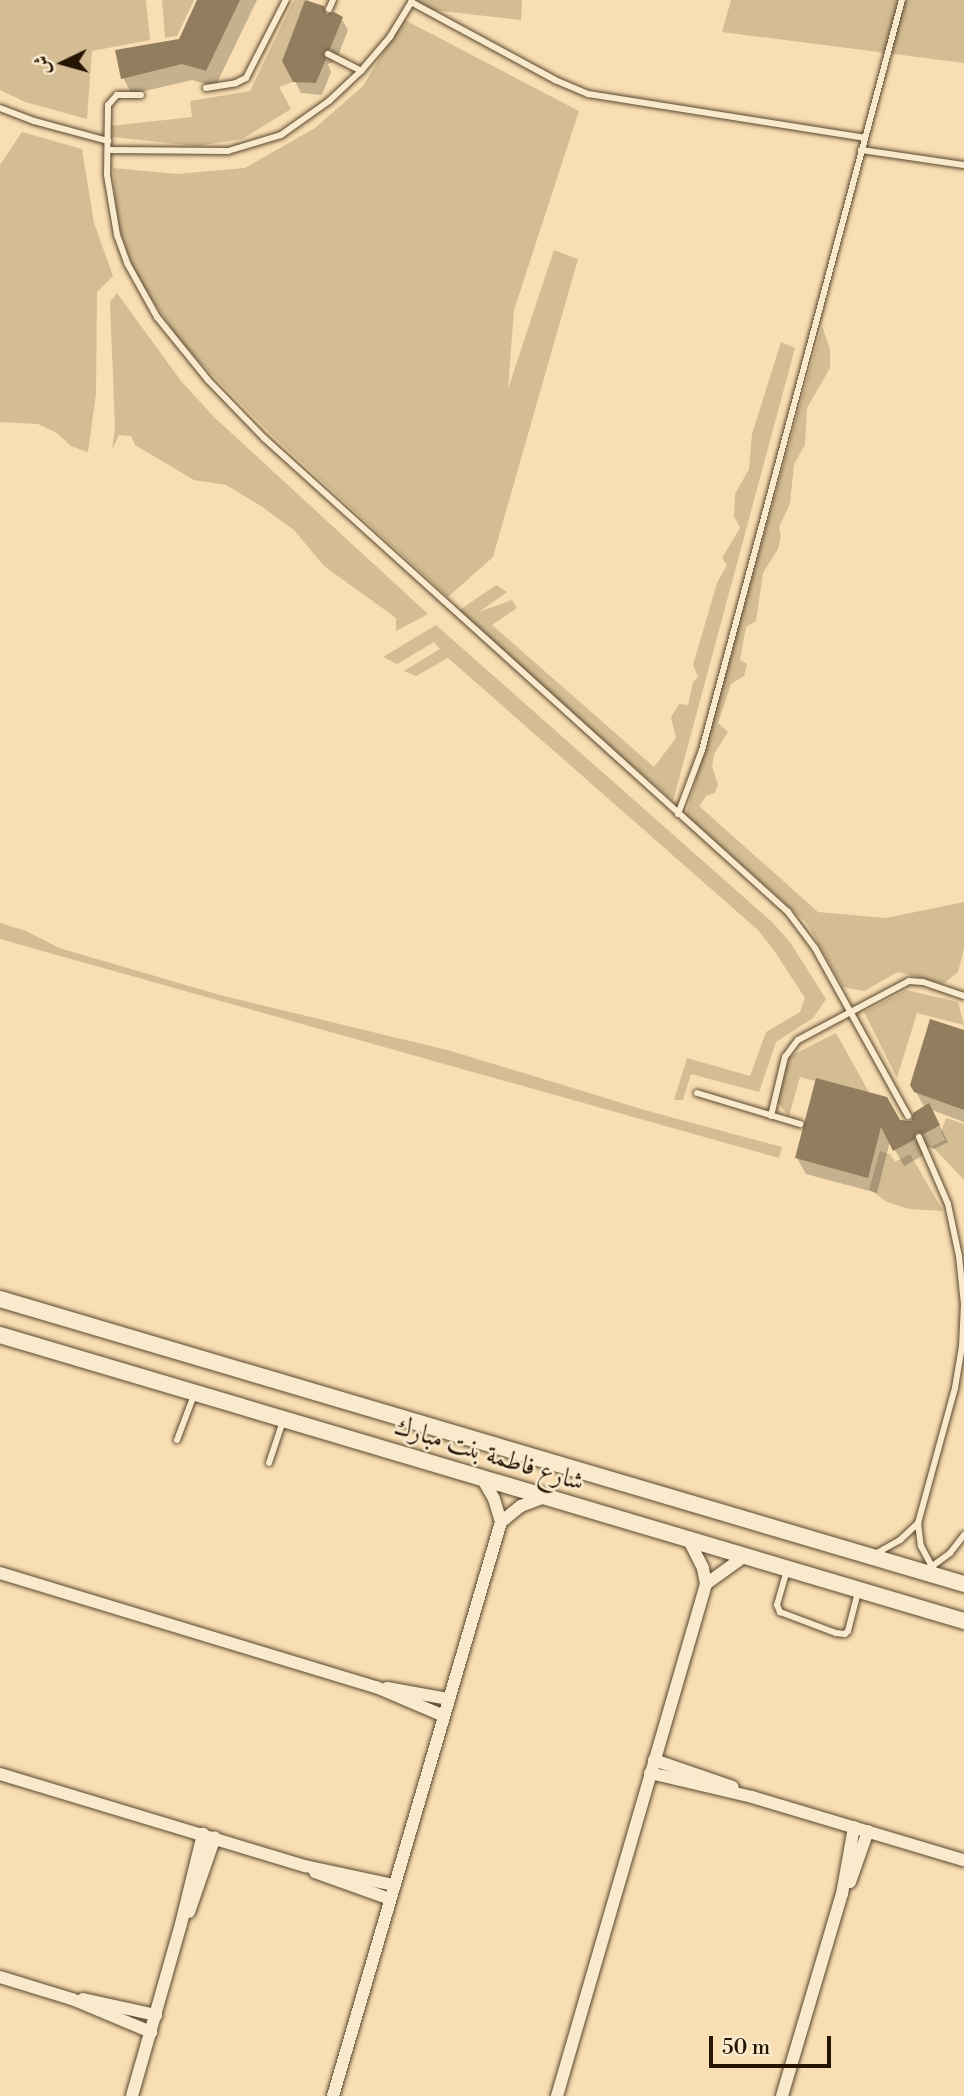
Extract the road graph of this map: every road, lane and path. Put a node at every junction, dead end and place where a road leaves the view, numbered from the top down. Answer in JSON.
{"nodes":[{"id":1,"x":286,"y":0,"type":"edge"},
{"id":2,"x":333,"y":0,"type":"edge"},
{"id":3,"x":902,"y":0,"type":"edge"},
{"id":4,"x":412,"y":1,"type":"edge"},
{"id":5,"x":328,"y":9,"type":"dead end"},
{"id":6,"x":328,"y":54,"type":"dead end"},
{"id":7,"x":361,"y":71,"type":"junction"},
{"id":8,"x":206,"y":88,"type":"dead end"},
{"id":9,"x":141,"y":95,"type":"dead end"},
{"id":10,"x":0,"y":108,"type":"edge"},
{"id":11,"x":865,"y":138,"type":"junction"},
{"id":12,"x":108,"y":141,"type":"junction"},
{"id":13,"x":108,"y":150,"type":"junction"},
{"id":14,"x":861,"y":150,"type":"junction"},
{"id":15,"x":964,"y":165,"type":"edge"},
{"id":16,"x":678,"y":814,"type":"junction"},
{"id":17,"x":964,"y":996,"type":"edge"},
{"id":18,"x":851,"y":1011,"type":"junction"},
{"id":19,"x":697,"y":1093,"type":"dead end"},
{"id":20,"x":771,"y":1116,"type":"junction"},
{"id":21,"x":908,"y":1116,"type":"dead end"},
{"id":22,"x":800,"y":1124,"type":"dead end"},
{"id":23,"x":919,"y":1137,"type":"dead end"},
{"id":24,"x":0,"y":1299,"type":"edge"},
{"id":25,"x":0,"y":1335,"type":"edge"},
{"id":26,"x":195,"y":1393,"type":"junction"},
{"id":27,"x":284,"y":1419,"type":"junction"},
{"id":28,"x":177,"y":1440,"type":"dead end"},
{"id":29,"x":269,"y":1463,"type":"dead end"},
{"id":30,"x":482,"y":1478,"type":"junction"},
{"id":31,"x":544,"y":1497,"type":"junction"},
{"id":32,"x":501,"y":1522,"type":"junction"},
{"id":33,"x":918,"y":1523,"type":"junction"},
{"id":34,"x":964,"y":1535,"type":"edge"},
{"id":35,"x":689,"y":1540,"type":"junction"},
{"id":36,"x":745,"y":1556,"type":"junction"},
{"id":37,"x":869,"y":1557,"type":"junction"},
{"id":38,"x":787,"y":1569,"type":"junction"},
{"id":39,"x":935,"y":1572,"type":"junction"},
{"id":40,"x":0,"y":1574,"type":"edge"},
{"id":41,"x":706,"y":1584,"type":"junction"},
{"id":42,"x":964,"y":1584,"type":"edge"},
{"id":43,"x":858,"y":1590,"type":"junction"},
{"id":44,"x":964,"y":1621,"type":"edge"},
{"id":45,"x":376,"y":1687,"type":"junction"},
{"id":46,"x":449,"y":1699,"type":"junction"},
{"id":47,"x":444,"y":1716,"type":"junction"},
{"id":48,"x":654,"y":1760,"type":"junction"},
{"id":49,"x":650,"y":1773,"type":"junction"},
{"id":50,"x":0,"y":1774,"type":"edge"},
{"id":51,"x":752,"y":1797,"type":"junction"},
{"id":52,"x":854,"y":1828,"type":"junction"},
{"id":53,"x":868,"y":1832,"type":"junction"},
{"id":54,"x":209,"y":1836,"type":"junction"},
{"id":55,"x":964,"y":1860,"type":"edge"},
{"id":56,"x":305,"y":1866,"type":"junction"},
{"id":57,"x":394,"y":1885,"type":"junction"},
{"id":58,"x":842,"y":1894,"type":"junction"},
{"id":59,"x":390,"y":1899,"type":"junction"},
{"id":60,"x":0,"y":1977,"type":"edge"},
{"id":61,"x":72,"y":1998,"type":"junction"},
{"id":62,"x":156,"y":2015,"type":"junction"},
{"id":63,"x":151,"y":2032,"type":"junction"},
{"id":64,"x":132,"y":2096,"type":"edge"},
{"id":65,"x":333,"y":2096,"type":"edge"},
{"id":66,"x":557,"y":2096,"type":"edge"},
{"id":67,"x":782,"y":2096,"type":"edge"}],
"edges":[{"from":1,"to":8,"type":"lane"},
{"from":2,"to":5,"type":"lane"},
{"from":3,"to":11,"type":"lane"},
{"from":4,"to":7,"type":"lane"},
{"from":4,"to":11,"type":"lane"},
{"from":6,"to":7,"type":"lane"},
{"from":7,"to":13,"type":"lane"},
{"from":9,"to":12,"type":"lane"},
{"from":10,"to":12,"type":"lane"},
{"from":11,"to":14,"type":"lane"},
{"from":12,"to":13,"type":"lane"},
{"from":13,"to":16,"type":"lane"},
{"from":14,"to":15,"type":"lane"},
{"from":14,"to":16,"type":"lane"},
{"from":16,"to":18,"type":"lane"},
{"from":17,"to":18,"type":"lane"},
{"from":18,"to":20,"type":"lane"},
{"from":18,"to":21,"type":"lane"},
{"from":19,"to":20,"type":"lane"},
{"from":20,"to":22,"type":"lane"},
{"from":23,"to":33,"type":"lane"},
{"from":24,"to":37,"type":"street","name":"شارع فاطمة بنت مبارك"},
{"from":25,"to":26,"type":"street","name":"شارع فاطمة بنت مبارك"},
{"from":26,"to":27,"type":"street","name":"شارع فاطمة بنت مبارك"},
{"from":26,"to":28,"type":"lane"},
{"from":27,"to":29,"type":"lane"},
{"from":27,"to":30,"type":"street","name":"شارع فاطمة بنت مبارك"},
{"from":30,"to":31,"type":"street","name":"شارع فاطمة بنت مبارك"},
{"from":30,"to":32,"type":"street"},
{"from":31,"to":32,"type":"street"},
{"from":31,"to":35,"type":"street","name":"شارع فاطمة بنت مبارك"},
{"from":32,"to":46,"type":"street"},
{"from":33,"to":37,"type":"lane"},
{"from":33,"to":39,"type":"lane"},
{"from":34,"to":39,"type":"lane"},
{"from":35,"to":36,"type":"street","name":"شارع فاطمة بنت مبارك"},
{"from":35,"to":41,"type":"street"},
{"from":36,"to":38,"type":"street","name":"شارع فاطمة بنت مبارك"},
{"from":36,"to":41,"type":"street"},
{"from":37,"to":39,"type":"street","name":"شارع فاطمة بنت مبارك"},
{"from":38,"to":43,"type":"street","name":"شارع فاطمة بنت مبارك"},
{"from":38,"to":43,"type":"lane"},
{"from":39,"to":42,"type":"street","name":"شارع فاطمة بنت مبارك"},
{"from":40,"to":45,"type":"street"},
{"from":41,"to":48,"type":"street"},
{"from":43,"to":44,"type":"street","name":"شارع فاطمة بنت مبارك"},
{"from":45,"to":46,"type":"street"},
{"from":45,"to":47,"type":"street"},
{"from":46,"to":47,"type":"street"},
{"from":47,"to":57,"type":"street"},
{"from":48,"to":49,"type":"street"},
{"from":48,"to":51,"type":"street"},
{"from":49,"to":51,"type":"street"},
{"from":49,"to":66,"type":"street"},
{"from":50,"to":54,"type":"street"},
{"from":51,"to":52,"type":"street"},
{"from":52,"to":53,"type":"street"},
{"from":52,"to":58,"type":"street"},
{"from":53,"to":55,"type":"street"},
{"from":53,"to":58,"type":"street"},
{"from":54,"to":56,"type":"street"},
{"from":54,"to":62,"type":"street"},
{"from":56,"to":57,"type":"street"},
{"from":56,"to":59,"type":"street"},
{"from":57,"to":59,"type":"street"},
{"from":58,"to":67,"type":"street"},
{"from":59,"to":65,"type":"street"},
{"from":60,"to":61,"type":"street"},
{"from":61,"to":62,"type":"street"},
{"from":61,"to":63,"type":"street"},
{"from":62,"to":63,"type":"street"},
{"from":63,"to":64,"type":"street"}]}
